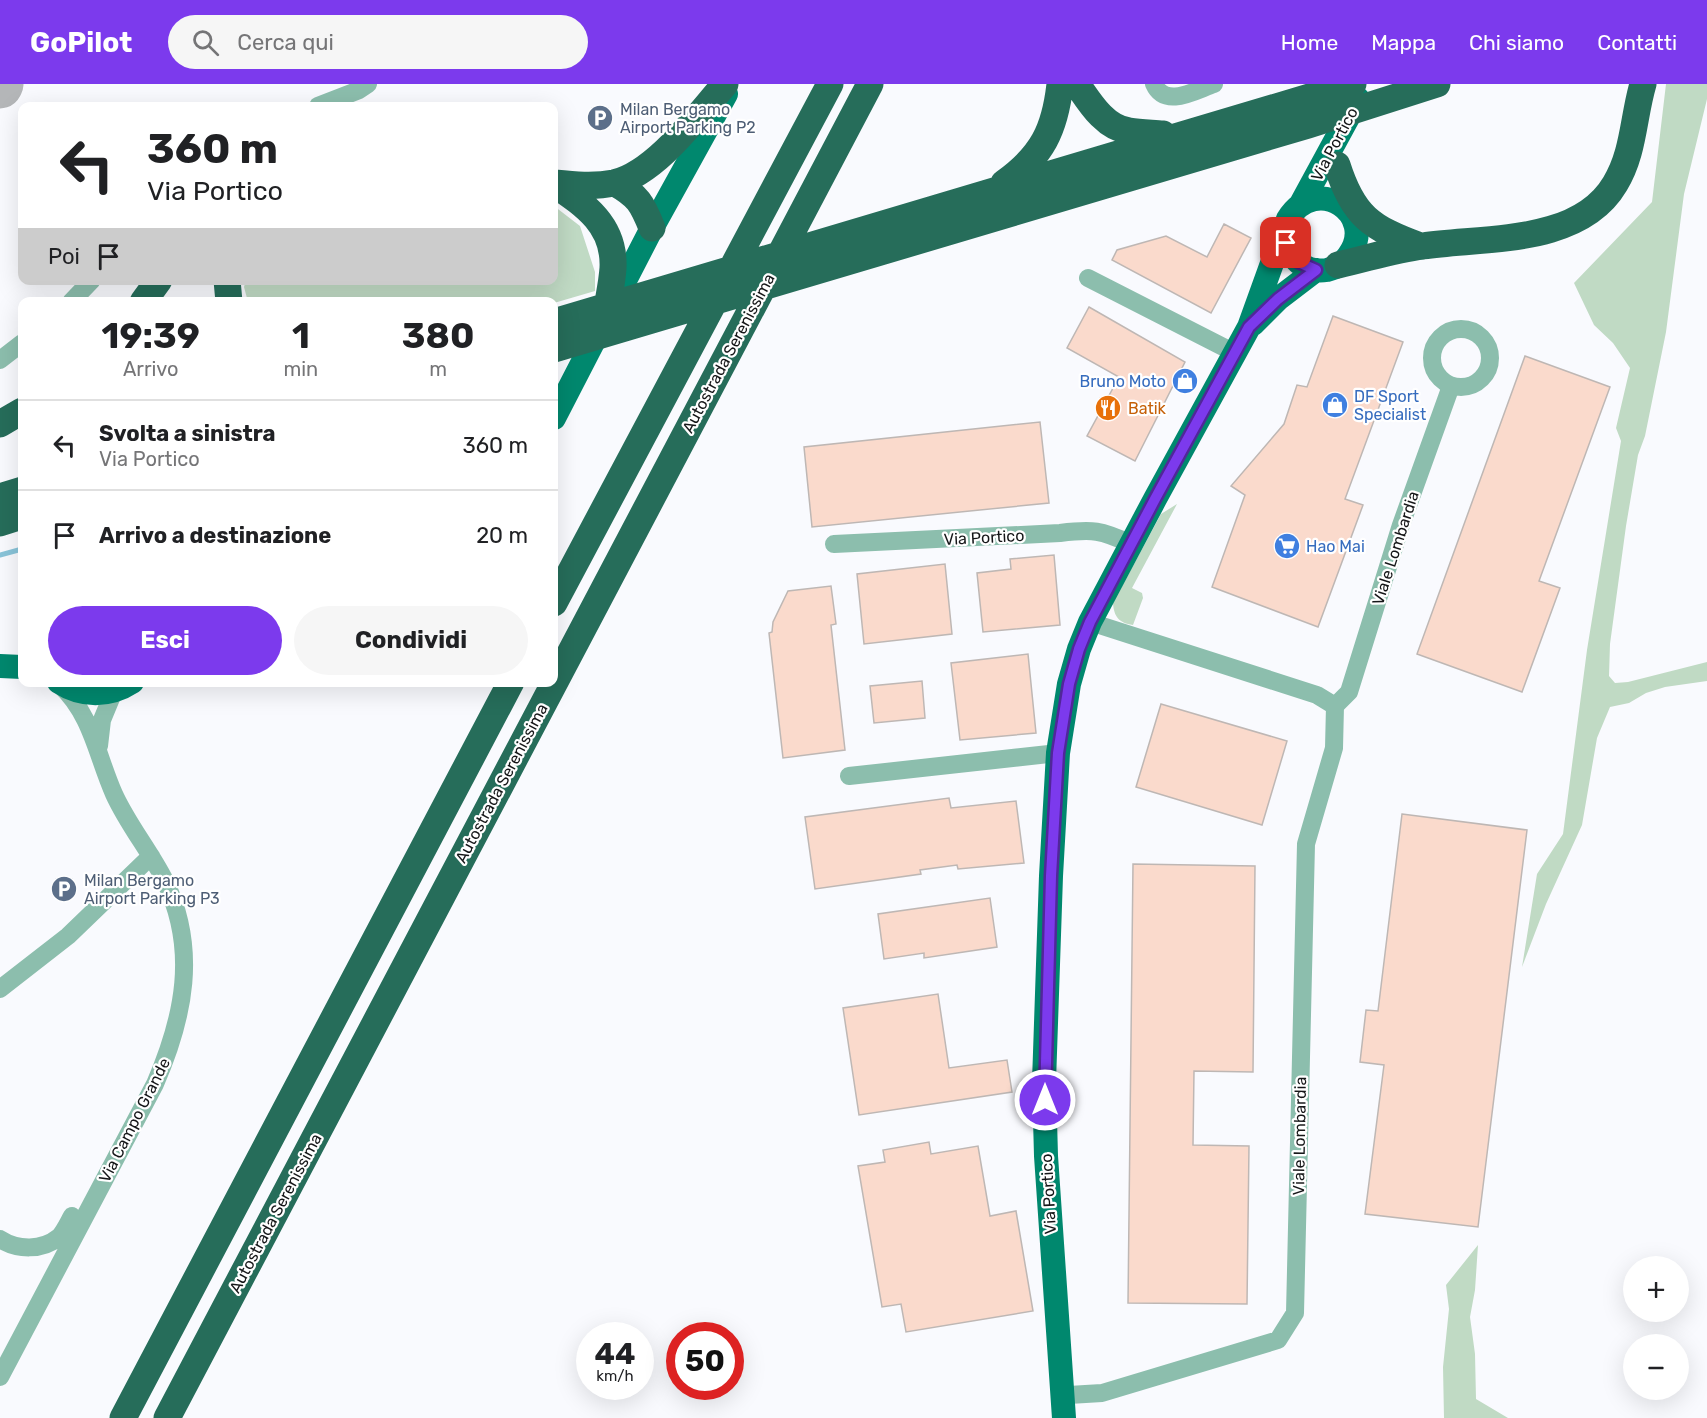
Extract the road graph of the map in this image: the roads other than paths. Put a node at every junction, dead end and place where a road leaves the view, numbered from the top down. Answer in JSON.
{"nodes":[{"id":1,"x":368,"y":84,"type":"edge"},
{"id":2,"x":724,"y":84,"type":"edge"},
{"id":3,"x":732,"y":84,"type":"edge"},
{"id":4,"x":830,"y":84,"type":"edge"},
{"id":5,"x":870,"y":84,"type":"edge"},
{"id":6,"x":1060,"y":84,"type":"edge"},
{"id":7,"x":1077,"y":84,"type":"edge"},
{"id":8,"x":1155,"y":84,"type":"edge"},
{"id":9,"x":1214,"y":84,"type":"edge"},
{"id":10,"x":1353,"y":84,"type":"edge"},
{"id":11,"x":1366,"y":84,"type":"edge"},
{"id":12,"x":1437,"y":84,"type":"edge"},
{"id":13,"x":1625,"y":84,"type":"edge"},
{"id":14,"x":1643,"y":84,"type":"edge"},
{"id":15,"x":1387,"y":91,"type":"edge"},
{"id":16,"x":328,"y":102,"type":"edge"},
{"id":17,"x":1635,"y":128,"type":"junction"},
{"id":18,"x":1182,"y":135,"type":"junction"},
{"id":19,"x":1337,"y":165,"type":"junction"},
{"id":20,"x":558,"y":183,"type":"edge"},
{"id":21,"x":615,"y":183,"type":"junction"},
{"id":22,"x":558,"y":186,"type":"edge"},
{"id":23,"x":995,"y":190,"type":"junction"},
{"id":24,"x":1337,"y":202,"type":"junction"},
{"id":25,"x":1301,"y":204,"type":"junction"},
{"id":26,"x":1355,"y":224,"type":"junction"},
{"id":27,"x":652,"y":228,"type":"junction"},
{"id":28,"x":1285,"y":232,"type":"junction"},
{"id":29,"x":1420,"y":246,"type":"junction"},
{"id":30,"x":1327,"y":268,"type":"junction"},
{"id":31,"x":1088,"y":278,"type":"dead end"},
{"id":32,"x":87,"y":285,"type":"edge"},
{"id":33,"x":76,"y":297,"type":"edge"},
{"id":34,"x":606,"y":315,"type":"junction"},
{"id":35,"x":565,"y":318,"type":"edge"},
{"id":36,"x":1249,"y":327,"type":"junction"},
{"id":37,"x":18,"y":347,"type":"edge"},
{"id":38,"x":558,"y":348,"type":"edge"},
{"id":39,"x":1235,"y":353,"type":"junction"},
{"id":40,"x":0,"y":360,"type":"edge"},
{"id":41,"x":1451,"y":386,"type":"dead end"},
{"id":42,"x":558,"y":409,"type":"edge"},
{"id":43,"x":18,"y":413,"type":"edge"},
{"id":44,"x":0,"y":424,"type":"edge"},
{"id":45,"x":18,"y":491,"type":"edge"},
{"id":46,"x":0,"y":497,"type":"edge"},
{"id":47,"x":18,"y":517,"type":"edge"},
{"id":48,"x":0,"y":523,"type":"edge"},
{"id":49,"x":834,"y":544,"type":"dead end"},
{"id":50,"x":1131,"y":544,"type":"junction"},
{"id":51,"x":558,"y":595,"type":"edge"},
{"id":52,"x":1090,"y":622,"type":"junction"},
{"id":53,"x":0,"y":666,"type":"edge"},
{"id":54,"x":18,"y":667,"type":"edge"},
{"id":55,"x":558,"y":676,"type":"edge"},
{"id":56,"x":63,"y":687,"type":"edge"},
{"id":57,"x":69,"y":687,"type":"edge"},
{"id":58,"x":123,"y":687,"type":"edge"},
{"id":59,"x":508,"y":687,"type":"edge"},
{"id":60,"x":552,"y":687,"type":"edge"},
{"id":61,"x":1335,"y":706,"type":"junction"},
{"id":62,"x":99,"y":751,"type":"junction"},
{"id":63,"x":1058,"y":753,"type":"junction"},
{"id":64,"x":849,"y":776,"type":"dead end"},
{"id":65,"x":152,"y":856,"type":"junction"},
{"id":66,"x":0,"y":989,"type":"edge"},
{"id":67,"x":131,"y":1128,"type":"junction"},
{"id":68,"x":0,"y":1239,"type":"edge"},
{"id":69,"x":0,"y":1377,"type":"edge"},
{"id":70,"x":1061,"y":1393,"type":"junction"},
{"id":71,"x":123,"y":1418,"type":"edge"},
{"id":72,"x":167,"y":1418,"type":"edge"},
{"id":73,"x":1064,"y":1418,"type":"edge"}],
"edges":[{"from":1,"to":16,"type":"street"},
{"from":2,"to":21,"type":"highway"},
{"from":3,"to":27,"type":"main road"},
{"from":4,"to":51,"type":"highway"},
{"from":5,"to":55,"type":"highway","name":"Autostrada Serenissima"},
{"from":6,"to":23,"type":"highway"},
{"from":7,"to":18,"type":"highway"},
{"from":8,"to":9,"type":"street"},
{"from":10,"to":18,"type":"highway"},
{"from":11,"to":25,"type":"main road","name":"Via Portico"},
{"from":12,"to":15,"type":"highway"},
{"from":13,"to":17,"type":"highway"},
{"from":14,"to":17,"type":"highway"},
{"from":15,"to":19,"type":"main road","name":"Via Portico"},
{"from":15,"to":38,"type":"highway"},
{"from":17,"to":29,"type":"highway"},
{"from":18,"to":23,"type":"highway"},
{"from":19,"to":24,"type":"main road","name":"Via Portico"},
{"from":19,"to":29,"type":"highway"},
{"from":20,"to":21,"type":"highway"},
{"from":21,"to":27,"type":"highway"},
{"from":22,"to":34,"type":"highway"},
{"from":23,"to":35,"type":"highway"},
{"from":24,"to":25,"type":"main road","name":"Via Portico"},
{"from":24,"to":26,"type":"main road","name":"Via Portico"},
{"from":25,"to":28,"type":"main road","name":"Via Portico"},
{"from":26,"to":29,"type":"highway"},
{"from":26,"to":30,"type":"main road","name":"Via Portico"},
{"from":27,"to":34,"type":"main road"},
{"from":28,"to":30,"type":"main road"},
{"from":28,"to":36,"type":"main road","name":"Via Portico"},
{"from":29,"to":30,"type":"highway"},
{"from":30,"to":36,"type":"main road","name":"Via Portico"},
{"from":31,"to":39,"type":"street"},
{"from":32,"to":33,"type":"street"},
{"from":34,"to":42,"type":"main road"},
{"from":36,"to":39,"type":"main road","name":"Via Portico"},
{"from":37,"to":40,"type":"street"},
{"from":39,"to":50,"type":"main road","name":"Via Portico"},
{"from":41,"to":61,"type":"street","name":"Viale Lombardia"},
{"from":43,"to":44,"type":"highway"},
{"from":45,"to":46,"type":"highway"},
{"from":47,"to":48,"type":"highway"},
{"from":49,"to":50,"type":"street","name":"Via Portico"},
{"from":50,"to":52,"type":"main road","name":"Via Portico"},
{"from":52,"to":61,"type":"street"},
{"from":52,"to":63,"type":"main road","name":"Via Portico"},
{"from":53,"to":54,"type":"main road"},
{"from":56,"to":62,"type":"street","name":"Via Campo Grande"},
{"from":57,"to":58,"type":"main road"},
{"from":58,"to":62,"type":"street","name":"Via Campo Grande"},
{"from":59,"to":71,"type":"highway"},
{"from":60,"to":72,"type":"highway","name":"Autostrada Serenissima"},
{"from":61,"to":70,"type":"street","name":"Viale Lombardia"},
{"from":62,"to":65,"type":"street","name":"Via Campo Grande"},
{"from":63,"to":64,"type":"street"},
{"from":63,"to":70,"type":"main road","name":"Via Portico"},
{"from":65,"to":66,"type":"street"},
{"from":65,"to":67,"type":"street","name":"Via Campo Grande"},
{"from":67,"to":68,"type":"street"},
{"from":67,"to":69,"type":"street","name":"Via Campo Grande"},
{"from":70,"to":73,"type":"main road","name":"Via Portico"}]}
